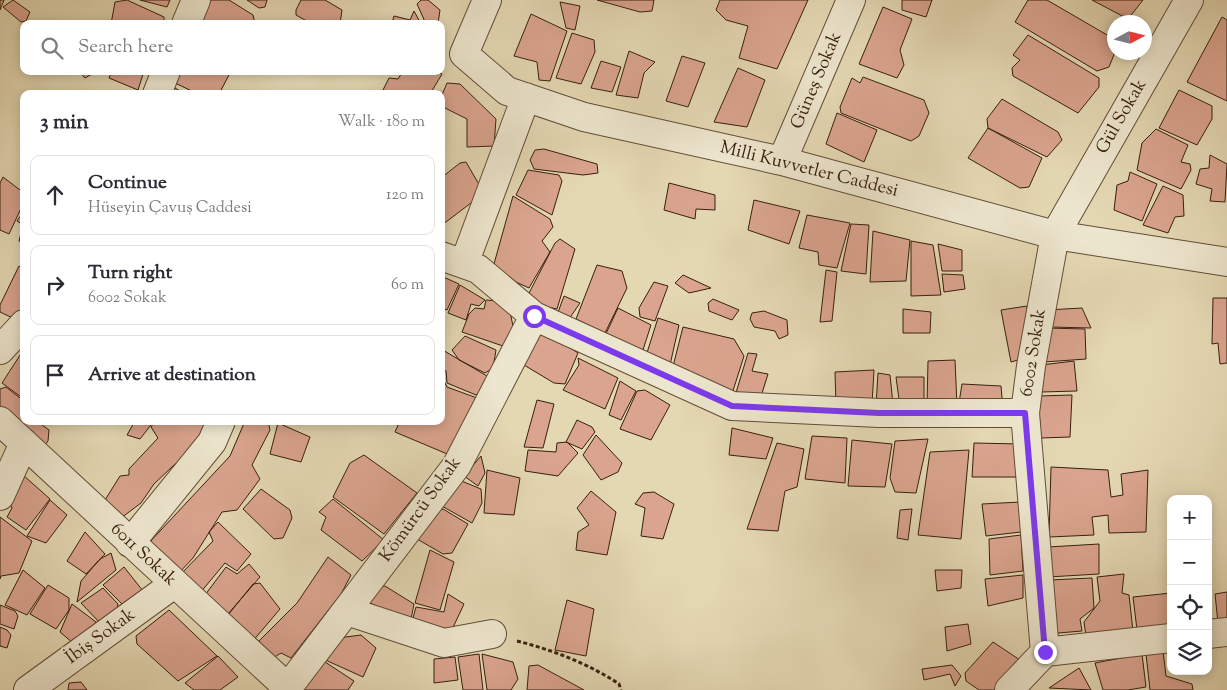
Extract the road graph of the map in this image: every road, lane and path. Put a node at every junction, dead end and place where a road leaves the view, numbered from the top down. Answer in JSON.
{"nodes":[{"id":1,"x":196,"y":0,"type":"edge"},
{"id":2,"x":487,"y":0,"type":"edge"},
{"id":3,"x":851,"y":0,"type":"edge"},
{"id":4,"x":1189,"y":0,"type":"edge"},
{"id":5,"x":188,"y":20,"type":"edge"},
{"id":6,"x":164,"y":75,"type":"edge"},
{"id":7,"x":159,"y":90,"type":"edge"},
{"id":8,"x":526,"y":98,"type":"junction"},
{"id":9,"x":782,"y":161,"type":"junction"},
{"id":10,"x":1055,"y":235,"type":"junction"},
{"id":11,"x":453,"y":260,"type":"edge"},
{"id":12,"x":1227,"y":262,"type":"edge"},
{"id":13,"x":534,"y":316,"type":"junction"},
{"id":14,"x":20,"y":328,"type":"edge"},
{"id":15,"x":0,"y":350,"type":"edge"},
{"id":16,"x":1025,"y":413,"type":"junction"},
{"id":17,"x":0,"y":420,"type":"edge"},
{"id":18,"x":219,"y":425,"type":"edge"},
{"id":19,"x":24,"y":443,"type":"junction"},
{"id":20,"x":0,"y":496,"type":"edge"},
{"id":21,"x":130,"y":543,"type":"junction"},
{"id":22,"x":174,"y":584,"type":"junction"},
{"id":23,"x":347,"y":611,"type":"junction"},
{"id":24,"x":492,"y":634,"type":"joint"},
{"id":25,"x":1167,"y":638,"type":"edge"},
{"id":26,"x":1045,"y":652,"type":"junction"},
{"id":27,"x":287,"y":689,"type":"edge"},
{"id":28,"x":28,"y":690,"type":"edge"},
{"id":29,"x":621,"y":690,"type":"edge"},
{"id":30,"x":1009,"y":690,"type":"edge"}],
"edges":[{"from":1,"to":5,"type":"street"},
{"from":2,"to":8,"type":"street","name":"Milli Kuvvetler Caddesi"},
{"from":3,"to":9,"type":"street","name":"Güneş Sokak"},
{"from":4,"to":10,"type":"street","name":"Gül Sokak"},
{"from":6,"to":7,"type":"street"},
{"from":8,"to":9,"type":"street","name":"Milli Kuvvetler Caddesi"},
{"from":8,"to":11,"type":"street"},
{"from":9,"to":10,"type":"street","name":"Milli Kuvvetler Caddesi"},
{"from":10,"to":12,"type":"street","name":"Milli Kuvvetler Caddesi"},
{"from":10,"to":16,"type":"street","name":"6002 Sokak"},
{"from":11,"to":13,"type":"street"},
{"from":13,"to":16,"type":"street"},
{"from":13,"to":23,"type":"street","name":"Kömürcü Sokak"},
{"from":14,"to":15,"type":"street"},
{"from":16,"to":26,"type":"street","name":"6002 Sokak"},
{"from":17,"to":19,"type":"street","name":"6011 Sokak"},
{"from":18,"to":21,"type":"street"},
{"from":19,"to":20,"type":"street"},
{"from":19,"to":21,"type":"street","name":"6011 Sokak"},
{"from":21,"to":22,"type":"street","name":"6011 Sokak"},
{"from":22,"to":27,"type":"street","name":"6011 Sokak"},
{"from":22,"to":28,"type":"street","name":"İbiş Sokak"},
{"from":23,"to":24,"type":"street"},
{"from":23,"to":27,"type":"street","name":"Kömürcü Sokak"},
{"from":24,"to":29,"type":"path"},
{"from":25,"to":26,"type":"street"},
{"from":26,"to":30,"type":"street"}]}
